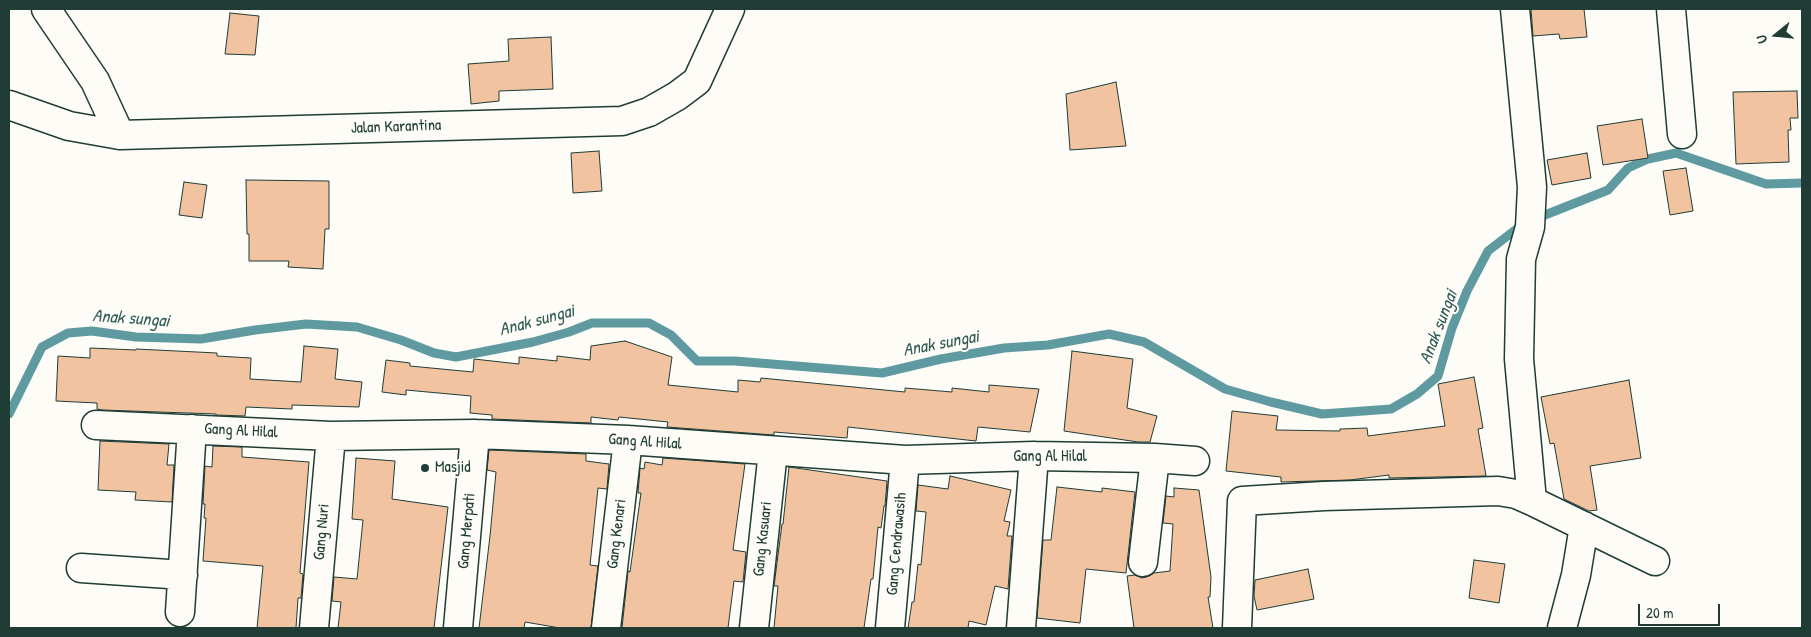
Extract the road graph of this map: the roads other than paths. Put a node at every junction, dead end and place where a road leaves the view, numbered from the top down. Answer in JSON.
{"nodes":[{"id":1,"x":46,"y":9,"type":"edge"},
{"id":2,"x":730,"y":9,"type":"edge"},
{"id":3,"x":1515,"y":9,"type":"edge"},
{"id":4,"x":1671,"y":9,"type":"edge"},
{"id":5,"x":9,"y":105,"type":"edge"},
{"id":6,"x":1682,"y":134,"type":"dead end"},
{"id":7,"x":120,"y":135,"type":"junction"},
{"id":8,"x":96,"y":425,"type":"dead end"},
{"id":9,"x":192,"y":429,"type":"junction"},
{"id":10,"x":475,"y":434,"type":"junction"},
{"id":11,"x":331,"y":436,"type":"junction"},
{"id":12,"x":628,"y":440,"type":"junction"},
{"id":13,"x":772,"y":451,"type":"junction"},
{"id":14,"x":1034,"y":456,"type":"junction"},
{"id":15,"x":1155,"y":458,"type":"junction"},
{"id":16,"x":905,"y":460,"type":"junction"},
{"id":17,"x":1195,"y":461,"type":"dead end"},
{"id":18,"x":1532,"y":501,"type":"junction"},
{"id":19,"x":1584,"y":526,"type":"junction"},
{"id":20,"x":1655,"y":561,"type":"dead end"},
{"id":21,"x":1143,"y":562,"type":"dead end"},
{"id":22,"x":81,"y":568,"type":"dead end"},
{"id":23,"x":183,"y":575,"type":"junction"},
{"id":24,"x":180,"y":612,"type":"dead end"},
{"id":25,"x":314,"y":628,"type":"edge"},
{"id":26,"x":458,"y":628,"type":"edge"},
{"id":27,"x":606,"y":628,"type":"edge"},
{"id":28,"x":754,"y":628,"type":"edge"},
{"id":29,"x":890,"y":628,"type":"edge"},
{"id":30,"x":1020,"y":628,"type":"edge"},
{"id":31,"x":1237,"y":628,"type":"edge"},
{"id":32,"x":1562,"y":628,"type":"edge"}],
"edges":[{"from":1,"to":7,"type":"street"},
{"from":2,"to":7,"type":"street","name":"Jalan Karantina"},
{"from":3,"to":18,"type":"street"},
{"from":4,"to":6,"type":"street"},
{"from":5,"to":7,"type":"street","name":"Jalan Karantina"},
{"from":8,"to":9,"type":"street","name":"Gang Al Hilal"},
{"from":9,"to":11,"type":"street","name":"Gang Al Hilal"},
{"from":9,"to":23,"type":"street"},
{"from":10,"to":11,"type":"street","name":"Gang Al Hilal"},
{"from":10,"to":12,"type":"street","name":"Gang Al Hilal"},
{"from":10,"to":26,"type":"street","name":"Gang Merpati"},
{"from":11,"to":25,"type":"street","name":"Gang Nuri"},
{"from":12,"to":13,"type":"street","name":"Gang Al Hilal"},
{"from":12,"to":27,"type":"street","name":"Gang Kenari"},
{"from":13,"to":16,"type":"street","name":"Gang Al Hilal"},
{"from":13,"to":28,"type":"street","name":"Gang Kasuari"},
{"from":14,"to":15,"type":"street","name":"Gang Al Hilal"},
{"from":14,"to":16,"type":"street","name":"Gang Al Hilal"},
{"from":14,"to":30,"type":"street"},
{"from":15,"to":17,"type":"street","name":"Gang Al Hilal"},
{"from":15,"to":21,"type":"street"},
{"from":16,"to":29,"type":"street","name":"Gang Cendrawasih"},
{"from":18,"to":19,"type":"street"},
{"from":18,"to":31,"type":"street"},
{"from":19,"to":20,"type":"street"},
{"from":19,"to":32,"type":"street"},
{"from":22,"to":23,"type":"street"},
{"from":23,"to":24,"type":"street"}]}
